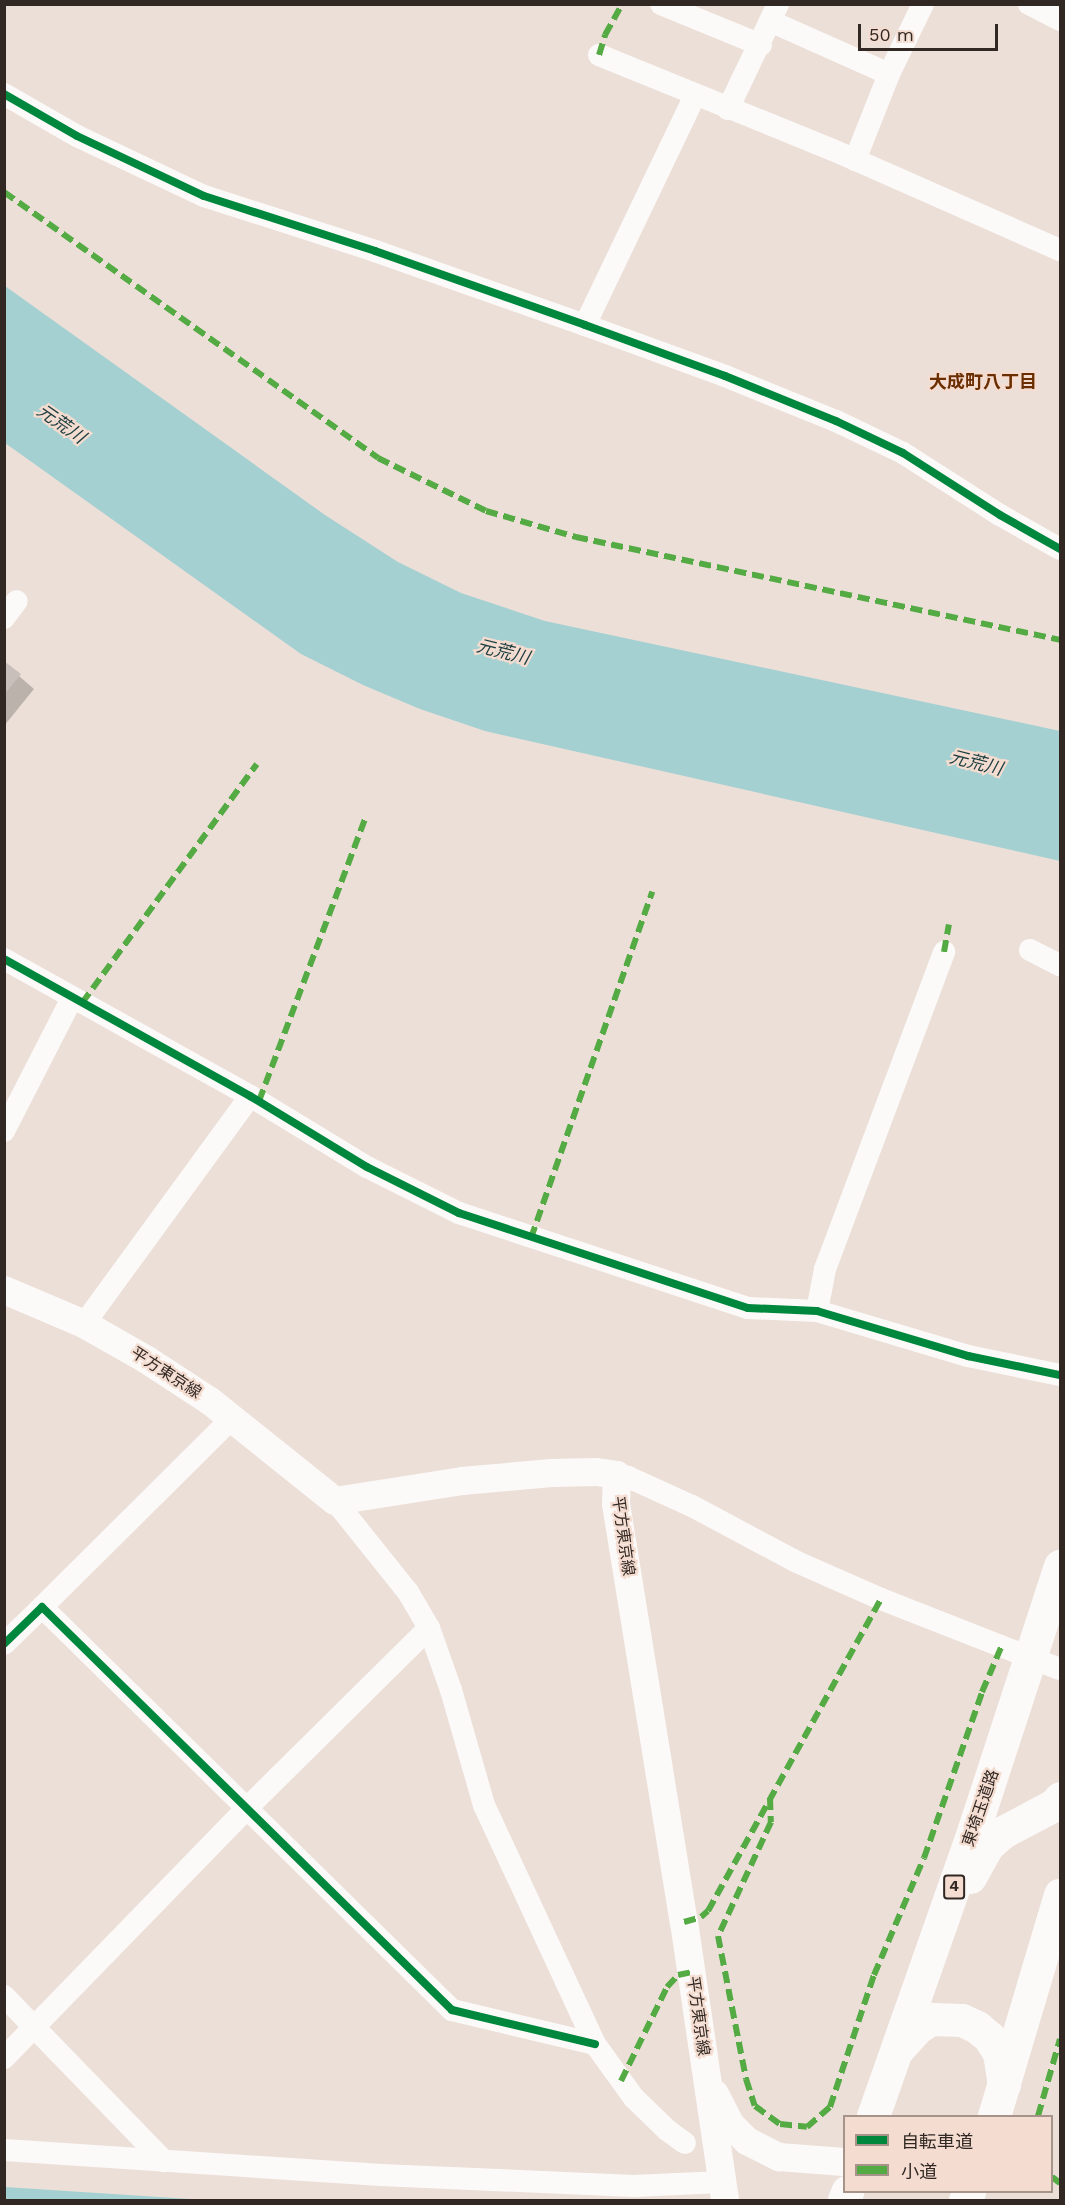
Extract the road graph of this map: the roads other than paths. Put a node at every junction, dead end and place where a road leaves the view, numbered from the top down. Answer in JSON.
{"nodes":[{"id":1,"x":661,"y":4,"type":"edge"},
{"id":2,"x":923,"y":4,"type":"edge"},
{"id":3,"x":1029,"y":4,"type":"edge"},
{"id":4,"x":774,"y":13,"type":"edge"},
{"id":5,"x":1060,"y":20,"type":"edge"},
{"id":6,"x":761,"y":45,"type":"junction"},
{"id":7,"x":599,"y":55,"type":"dead end"},
{"id":8,"x":889,"y":74,"type":"junction"},
{"id":9,"x":4,"y":94,"type":"edge"},
{"id":10,"x":695,"y":95,"type":"junction"},
{"id":11,"x":728,"y":109,"type":"junction"},
{"id":12,"x":855,"y":160,"type":"junction"},
{"id":13,"x":1060,"y":250,"type":"edge"},
{"id":14,"x":585,"y":325,"type":"junction"},
{"id":15,"x":1060,"y":549,"type":"edge"},
{"id":16,"x":1030,"y":950,"type":"dead end"},
{"id":17,"x":944,"y":952,"type":"dead end"},
{"id":18,"x":4,"y":959,"type":"edge"},
{"id":19,"x":1060,"y":965,"type":"edge"},
{"id":20,"x":72,"y":998,"type":"junction"},
{"id":21,"x":250,"y":1096,"type":"junction"},
{"id":22,"x":10,"y":1104,"type":"edge"},
{"id":23,"x":4,"y":1131,"type":"edge"},
{"id":24,"x":4,"y":1290,"type":"edge"},
{"id":25,"x":817,"y":1311,"type":"junction"},
{"id":26,"x":84,"y":1324,"type":"junction"},
{"id":27,"x":1060,"y":1375,"type":"edge"},
{"id":28,"x":231,"y":1419,"type":"junction"},
{"id":29,"x":617,"y":1475,"type":"junction"},
{"id":30,"x":335,"y":1501,"type":"junction"},
{"id":31,"x":1060,"y":1566,"type":"edge"},
{"id":32,"x":42,"y":1607,"type":"junction"},
{"id":33,"x":429,"y":1628,"type":"junction"},
{"id":34,"x":1060,"y":1631,"type":"edge"},
{"id":35,"x":4,"y":1644,"type":"edge"},
{"id":36,"x":1030,"y":1656,"type":"junction"},
{"id":37,"x":1060,"y":1669,"type":"edge"},
{"id":38,"x":1060,"y":1798,"type":"edge"},
{"id":39,"x":246,"y":1809,"type":"junction"},
{"id":40,"x":1060,"y":1895,"type":"edge"},
{"id":41,"x":934,"y":1944,"type":"junction"},
{"id":42,"x":4,"y":1996,"type":"edge"},
{"id":43,"x":35,"y":2027,"type":"junction"},
{"id":44,"x":595,"y":2044,"type":"junction"},
{"id":45,"x":897,"y":2049,"type":"junction"},
{"id":46,"x":4,"y":2058,"type":"edge"},
{"id":47,"x":705,"y":2070,"type":"junction"},
{"id":48,"x":1004,"y":2086,"type":"junction"},
{"id":49,"x":873,"y":2115,"type":"edge"},
{"id":50,"x":993,"y":2115,"type":"edge"},
{"id":51,"x":686,"y":2143,"type":"dead end"},
{"id":52,"x":4,"y":2150,"type":"edge"},
{"id":53,"x":164,"y":2161,"type":"junction"},
{"id":54,"x":843,"y":2162,"type":"edge"},
{"id":55,"x":724,"y":2193,"type":"edge"}],
"edges":[{"from":1,"to":6,"type":"street"},
{"from":2,"to":8,"type":"street"},
{"from":3,"to":5,"type":"street"},
{"from":4,"to":6,"type":"street"},
{"from":4,"to":8,"type":"street"},
{"from":6,"to":11,"type":"street"},
{"from":7,"to":10,"type":"street"},
{"from":8,"to":12,"type":"street"},
{"from":9,"to":14,"type":"street"},
{"from":10,"to":11,"type":"street"},
{"from":10,"to":14,"type":"street"},
{"from":11,"to":12,"type":"street"},
{"from":12,"to":13,"type":"street"},
{"from":14,"to":15,"type":"street"},
{"from":16,"to":19,"type":"street"},
{"from":17,"to":25,"type":"street"},
{"from":18,"to":20,"type":"street"},
{"from":20,"to":21,"type":"street"},
{"from":20,"to":22,"type":"street"},
{"from":21,"to":25,"type":"street"},
{"from":21,"to":26,"type":"street"},
{"from":22,"to":23,"type":"street"},
{"from":24,"to":26,"type":"main road","name":"平方東京線"},
{"from":25,"to":27,"type":"street"},
{"from":26,"to":28,"type":"main road","name":"平方東京線"},
{"from":28,"to":30,"type":"main road","name":"平方東京線"},
{"from":28,"to":32,"type":"street"},
{"from":29,"to":30,"type":"main road","name":"平方東京線"},
{"from":29,"to":36,"type":"street"},
{"from":29,"to":47,"type":"main road","name":"平方東京線"},
{"from":30,"to":33,"type":"street"},
{"from":31,"to":36,"type":"highway","name":"東埼玉道路","number":"4"},
{"from":32,"to":35,"type":"street"},
{"from":32,"to":39,"type":"street"},
{"from":33,"to":39,"type":"street"},
{"from":33,"to":44,"type":"street"},
{"from":34,"to":36,"type":"highway"},
{"from":36,"to":37,"type":"street"},
{"from":36,"to":41,"type":"highway","name":"東埼玉道路","number":"4"},
{"from":38,"to":41,"type":"highway","number":"4"},
{"from":39,"to":43,"type":"street"},
{"from":39,"to":44,"type":"street"},
{"from":40,"to":48,"type":"highway","number":"4"},
{"from":41,"to":45,"type":"highway","name":"東埼玉道路","number":"4"},
{"from":42,"to":43,"type":"street"},
{"from":43,"to":46,"type":"street"},
{"from":43,"to":53,"type":"street"},
{"from":44,"to":51,"type":"street"},
{"from":45,"to":48,"type":"highway","number":"4"},
{"from":45,"to":49,"type":"highway","name":"東埼玉道路","number":"4"},
{"from":47,"to":54,"type":"main road"},
{"from":47,"to":55,"type":"main road","name":"平方東京線"},
{"from":48,"to":50,"type":"highway","number":"4"},
{"from":52,"to":53,"type":"street"},
{"from":53,"to":55,"type":"street"}]}
